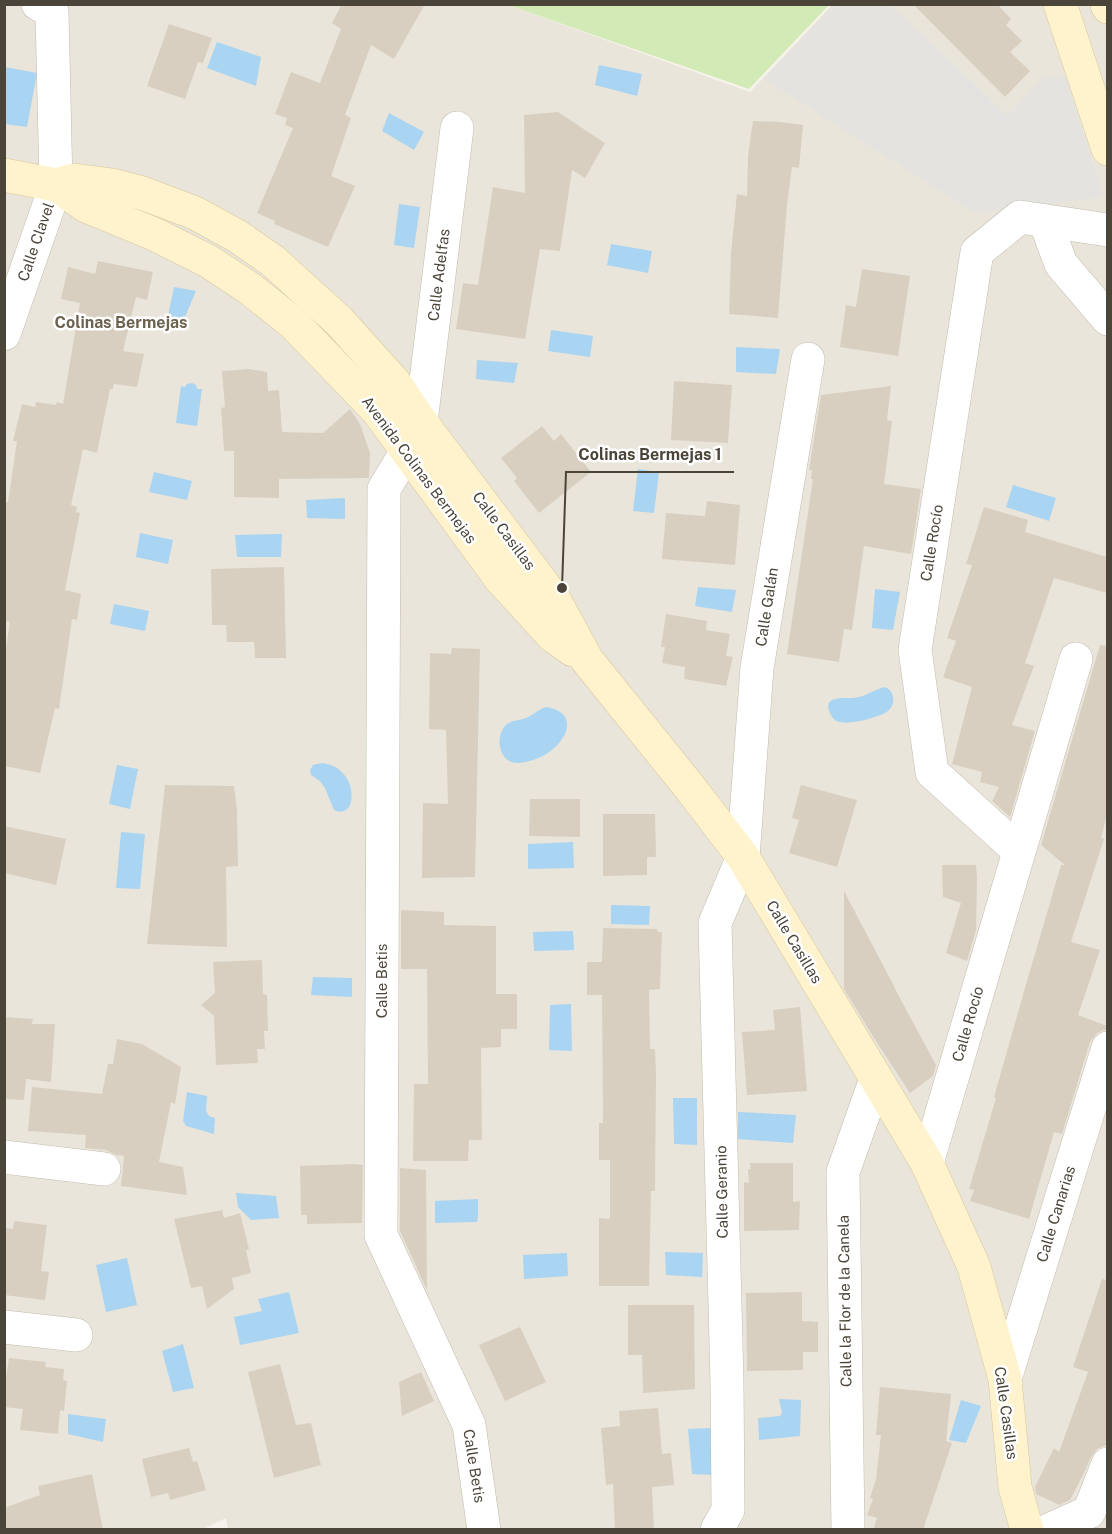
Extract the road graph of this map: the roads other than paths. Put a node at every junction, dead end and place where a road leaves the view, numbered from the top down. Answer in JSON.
{"nodes":[{"id":1,"x":38,"y":4,"type":"edge"},
{"id":2,"x":1060,"y":4,"type":"edge"},
{"id":3,"x":457,"y":128,"type":"dead end"},
{"id":4,"x":1107,"y":149,"type":"edge"},
{"id":5,"x":4,"y":175,"type":"edge"},
{"id":6,"x":56,"y":184,"type":"junction"},
{"id":7,"x":1032,"y":219,"type":"junction"},
{"id":8,"x":1107,"y":230,"type":"edge"},
{"id":9,"x":1107,"y":319,"type":"edge"},
{"id":10,"x":4,"y":334,"type":"edge"},
{"id":11,"x":808,"y":359,"type":"dead end"},
{"id":12,"x":421,"y":422,"type":"junction"},
{"id":13,"x":406,"y":451,"type":"junction"},
{"id":14,"x":1076,"y":659,"type":"dead end"},
{"id":15,"x":587,"y":660,"type":"junction"},
{"id":16,"x":1019,"y":851,"type":"junction"},
{"id":17,"x":743,"y":857,"type":"junction"},
{"id":18,"x":1107,"y":1048,"type":"edge"},
{"id":19,"x":876,"y":1078,"type":"junction"},
{"id":20,"x":4,"y":1157,"type":"edge"},
{"id":21,"x":927,"y":1163,"type":"junction"},
{"id":22,"x":104,"y":1169,"type":"dead end"},
{"id":23,"x":4,"y":1328,"type":"edge"},
{"id":24,"x":76,"y":1335,"type":"dead end"},
{"id":25,"x":1005,"y":1379,"type":"junction"},
{"id":26,"x":1107,"y":1464,"type":"edge"},
{"id":27,"x":1094,"y":1521,"type":"edge"},
{"id":28,"x":484,"y":1530,"type":"edge"},
{"id":29,"x":717,"y":1530,"type":"edge"},
{"id":30,"x":848,"y":1530,"type":"edge"},
{"id":31,"x":1027,"y":1530,"type":"edge"},
{"id":32,"x":1049,"y":1530,"type":"edge"}],
"edges":[{"from":1,"to":6,"type":"street"},
{"from":2,"to":4,"type":"street"},
{"from":3,"to":12,"type":"street","name":"Calle Adelfas"},
{"from":5,"to":6,"type":"street","name":"Avenida Colinas Bermejas"},
{"from":6,"to":10,"type":"street","name":"Calle Clavel"},
{"from":6,"to":12,"type":"street","name":"Avenida Colinas Bermejas"},
{"from":6,"to":13,"type":"street","name":"Avenida Colinas Bermejas"},
{"from":7,"to":8,"type":"street"},
{"from":7,"to":9,"type":"street"},
{"from":7,"to":16,"type":"street","name":"Calle Rocío"},
{"from":11,"to":17,"type":"street","name":"Calle Galán"},
{"from":12,"to":13,"type":"street","name":"Calle Betis"},
{"from":12,"to":15,"type":"street","name":"Calle Casillas"},
{"from":13,"to":15,"type":"street","name":"Avenida Colinas Bermejas"},
{"from":13,"to":28,"type":"street","name":"Calle Betis"},
{"from":14,"to":16,"type":"street","name":"Calle Rocío"},
{"from":15,"to":17,"type":"street","name":"Calle Casillas"},
{"from":16,"to":21,"type":"street","name":"Calle Rocío"},
{"from":17,"to":19,"type":"street","name":"Calle Casillas"},
{"from":17,"to":29,"type":"street","name":"Calle Geranio"},
{"from":18,"to":25,"type":"street","name":"Calle Canarias"},
{"from":19,"to":21,"type":"street","name":"Calle Casillas"},
{"from":19,"to":30,"type":"street","name":"Calle la Flor de la Canela"},
{"from":20,"to":22,"type":"street"},
{"from":21,"to":25,"type":"street","name":"Calle Casillas"},
{"from":23,"to":24,"type":"street"},
{"from":25,"to":31,"type":"street","name":"Calle Casillas"},
{"from":26,"to":27,"type":"street"},
{"from":27,"to":32,"type":"street"}]}
